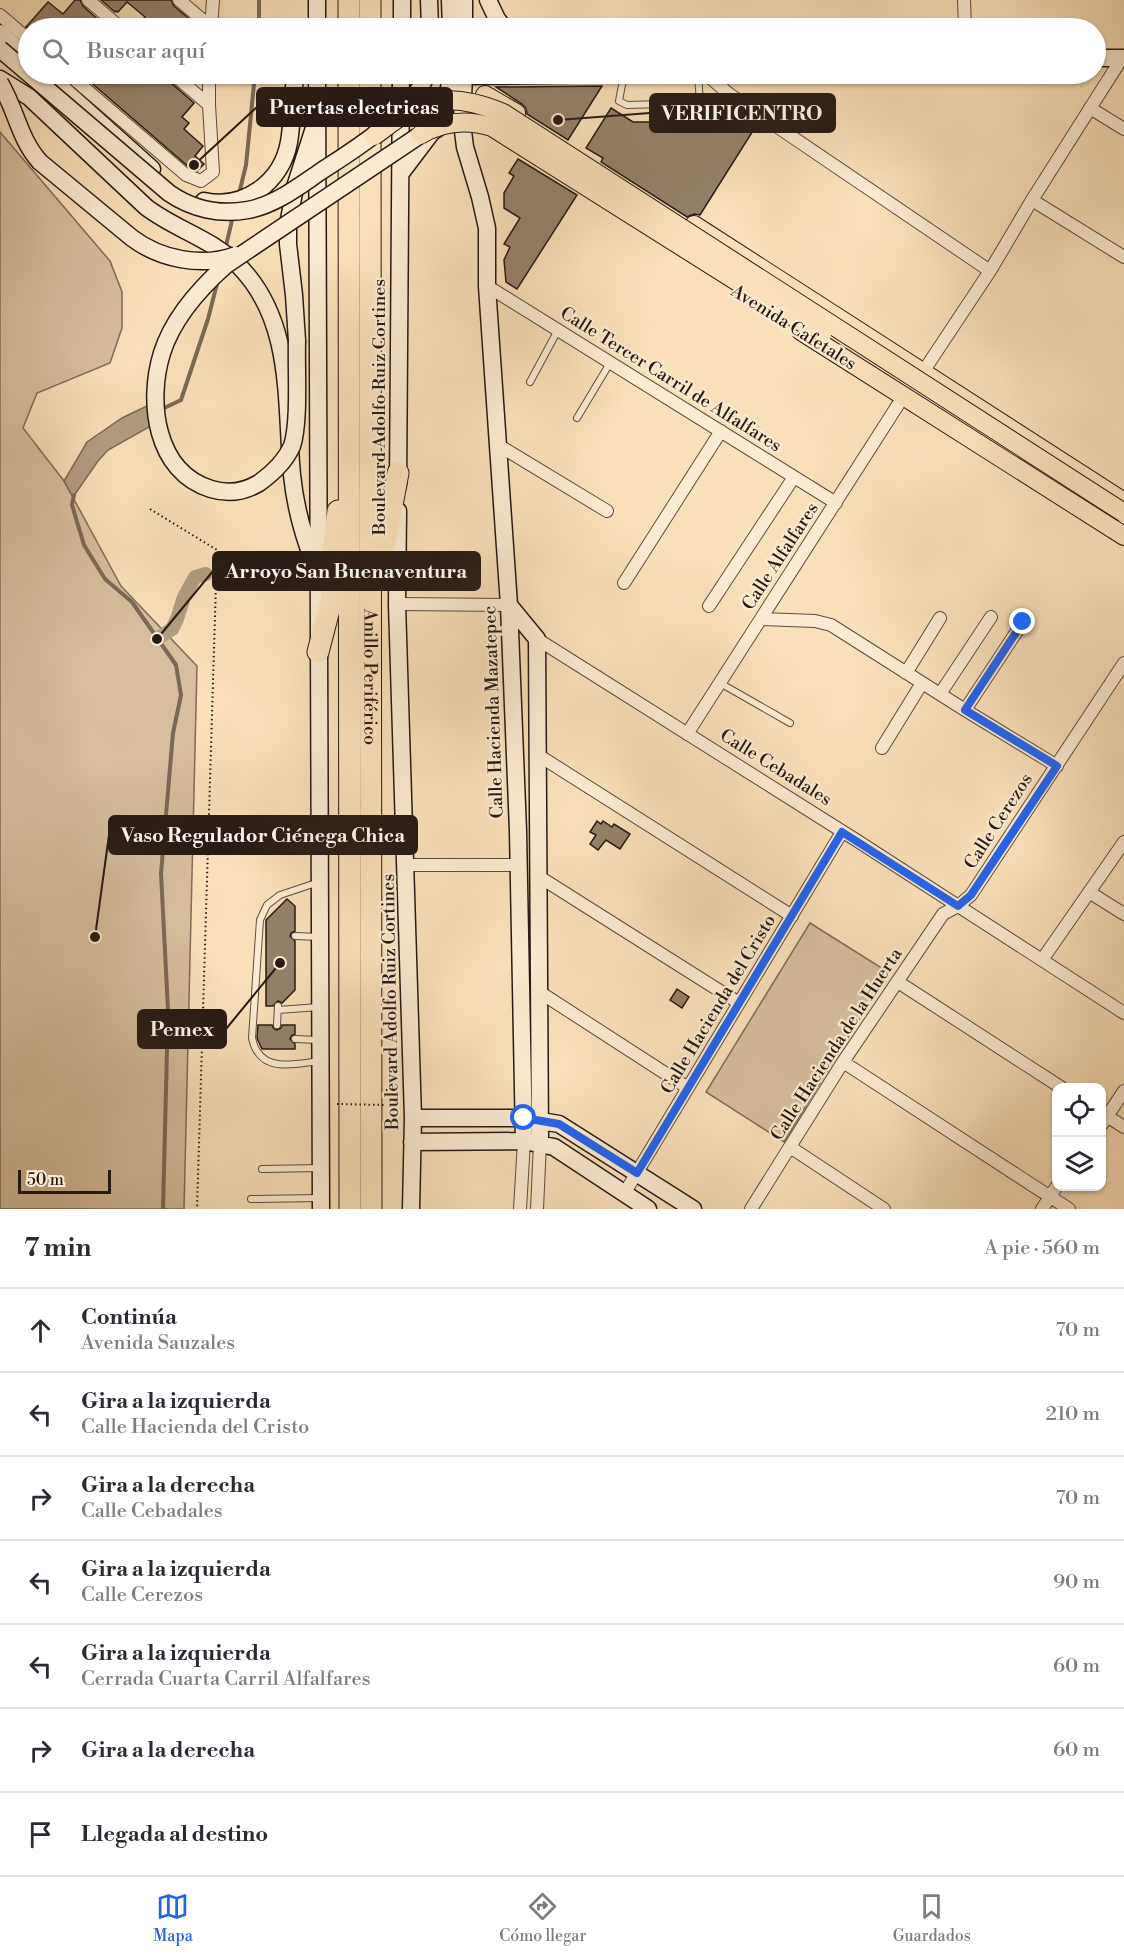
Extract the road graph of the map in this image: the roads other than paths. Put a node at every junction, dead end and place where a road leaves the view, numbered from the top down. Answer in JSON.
{"nodes":[{"id":1,"x":88,"y":0,"type":"edge"},
{"id":2,"x":179,"y":0,"type":"edge"},
{"id":3,"x":213,"y":0,"type":"edge"},
{"id":4,"x":349,"y":0,"type":"edge"},
{"id":5,"x":370,"y":0,"type":"edge"},
{"id":6,"x":402,"y":0,"type":"edge"},
{"id":7,"x":429,"y":0,"type":"edge"},
{"id":8,"x":487,"y":0,"type":"edge"},
{"id":9,"x":964,"y":0,"type":"edge"},
{"id":10,"x":317,"y":2,"type":"edge"},
{"id":11,"x":455,"y":2,"type":"edge"},
{"id":12,"x":0,"y":15,"type":"edge"},
{"id":13,"x":109,"y":18,"type":"edge"},
{"id":14,"x":200,"y":18,"type":"edge"},
{"id":15,"x":212,"y":18,"type":"edge"},
{"id":16,"x":313,"y":18,"type":"edge"},
{"id":17,"x":317,"y":18,"type":"edge"},
{"id":18,"x":349,"y":18,"type":"edge"},
{"id":19,"x":370,"y":18,"type":"edge"},
{"id":20,"x":402,"y":18,"type":"edge"},
{"id":21,"x":430,"y":18,"type":"edge"},
{"id":22,"x":453,"y":18,"type":"edge"},
{"id":23,"x":461,"y":18,"type":"edge"},
{"id":24,"x":486,"y":18,"type":"edge"},
{"id":25,"x":498,"y":18,"type":"edge"},
{"id":26,"x":965,"y":18,"type":"edge"},
{"id":27,"x":18,"y":30,"type":"edge"},
{"id":28,"x":0,"y":33,"type":"edge"},
{"id":29,"x":0,"y":49,"type":"edge"},
{"id":30,"x":18,"y":49,"type":"edge"},
{"id":31,"x":1106,"y":58,"type":"edge"},
{"id":32,"x":1123,"y":58,"type":"edge"},
{"id":33,"x":18,"y":64,"type":"edge"},
{"id":34,"x":0,"y":81,"type":"edge"},
{"id":35,"x":41,"y":84,"type":"edge"},
{"id":36,"x":57,"y":84,"type":"edge"},
{"id":37,"x":80,"y":84,"type":"edge"},
{"id":38,"x":184,"y":84,"type":"edge"},
{"id":39,"x":209,"y":84,"type":"edge"},
{"id":40,"x":295,"y":84,"type":"edge"},
{"id":41,"x":317,"y":84,"type":"edge"},
{"id":42,"x":349,"y":84,"type":"edge"},
{"id":43,"x":370,"y":84,"type":"edge"},
{"id":44,"x":401,"y":84,"type":"edge"},
{"id":45,"x":421,"y":84,"type":"edge"},
{"id":46,"x":454,"y":84,"type":"edge"},
{"id":47,"x":460,"y":84,"type":"edge"},
{"id":48,"x":484,"y":84,"type":"edge"},
{"id":49,"x":485,"y":84,"type":"edge"},
{"id":50,"x":487,"y":84,"type":"edge"},
{"id":51,"x":623,"y":84,"type":"edge"},
{"id":52,"x":699,"y":84,"type":"edge"},
{"id":53,"x":718,"y":84,"type":"edge"},
{"id":54,"x":1106,"y":84,"type":"edge"},
{"id":55,"x":1106,"y":84,"type":"edge"},
{"id":56,"x":729,"y":94,"type":"junction"},
{"id":57,"x":700,"y":103,"type":"junction"},
{"id":58,"x":208,"y":105,"type":"junction"},
{"id":59,"x":1090,"y":108,"type":"junction"},
{"id":60,"x":317,"y":119,"type":"junction"},
{"id":61,"x":462,"y":123,"type":"junction"},
{"id":62,"x":537,"y":126,"type":"junction"},
{"id":63,"x":1124,"y":129,"type":"edge"},
{"id":64,"x":485,"y":132,"type":"junction"},
{"id":65,"x":420,"y":135,"type":"junction"},
{"id":66,"x":374,"y":136,"type":"junction"},
{"id":67,"x":516,"y":150,"type":"junction"},
{"id":68,"x":401,"y":173,"type":"junction"},
{"id":69,"x":1032,"y":200,"type":"junction"},
{"id":70,"x":250,"y":250,"type":"junction"},
{"id":71,"x":1124,"y":257,"type":"edge"},
{"id":72,"x":990,"y":271,"type":"junction"},
{"id":73,"x":488,"y":286,"type":"junction"},
{"id":74,"x":558,"y":330,"type":"junction"},
{"id":75,"x":610,"y":362,"type":"junction"},
{"id":76,"x":923,"y":372,"type":"junction"},
{"id":77,"x":530,"y":382,"type":"dead end"},
{"id":78,"x":883,"y":384,"type":"junction"},
{"id":79,"x":903,"y":397,"type":"junction"},
{"id":80,"x":979,"y":408,"type":"junction"},
{"id":81,"x":576,"y":418,"type":"dead end"},
{"id":82,"x":721,"y":431,"type":"junction"},
{"id":83,"x":958,"y":433,"type":"junction"},
{"id":84,"x":498,"y":445,"type":"junction"},
{"id":85,"x":349,"y":451,"type":"junction"},
{"id":86,"x":398,"y":473,"type":"junction"},
{"id":87,"x":794,"y":477,"type":"junction"},
{"id":88,"x":1124,"y":502,"type":"edge"},
{"id":89,"x":836,"y":503,"type":"junction"},
{"id":90,"x":607,"y":511,"type":"dead end"},
{"id":91,"x":1124,"y":513,"type":"edge"},
{"id":92,"x":1124,"y":536,"type":"edge"},
{"id":93,"x":318,"y":572,"type":"junction"},
{"id":94,"x":624,"y":584,"type":"dead end"},
{"id":95,"x":397,"y":604,"type":"junction"},
{"id":96,"x":508,"y":605,"type":"junction"},
{"id":97,"x":709,"y":606,"type":"dead end"},
{"id":98,"x":372,"y":615,"type":"junction"},
{"id":99,"x":992,"y":617,"type":"dead end"},
{"id":100,"x":940,"y":618,"type":"dead end"},
{"id":101,"x":761,"y":619,"type":"junction"},
{"id":102,"x":1023,"y":622,"type":"dead end"},
{"id":103,"x":537,"y":639,"type":"junction"},
{"id":104,"x":318,"y":652,"type":"junction"},
{"id":105,"x":1124,"y":663,"type":"edge"},
{"id":106,"x":906,"y":673,"type":"junction"},
{"id":107,"x":720,"y":682,"type":"junction"},
{"id":108,"x":922,"y":683,"type":"junction"},
{"id":109,"x":940,"y":694,"type":"junction"},
{"id":110,"x":965,"y":710,"type":"junction"},
{"id":111,"x":790,"y":723,"type":"dead end"},
{"id":112,"x":687,"y":734,"type":"junction"},
{"id":113,"x":882,"y":748,"type":"dead end"},
{"id":114,"x":538,"y":755,"type":"junction"},
{"id":115,"x":1057,"y":766,"type":"junction"},
{"id":116,"x":538,"y":830,"type":"junction"},
{"id":117,"x":518,"y":831,"type":"junction"},
{"id":118,"x":842,"y":832,"type":"junction"},
{"id":119,"x":1124,"y":842,"type":"edge"},
{"id":120,"x":406,"y":865,"type":"junction"},
{"id":121,"x":518,"y":865,"type":"junction"},
{"id":122,"x":538,"y":876,"type":"junction"},
{"id":123,"x":320,"y":882,"type":"junction"},
{"id":124,"x":1089,"y":892,"type":"junction"},
{"id":125,"x":958,"y":906,"type":"junction"},
{"id":126,"x":1124,"y":914,"type":"edge"},
{"id":127,"x":792,"y":916,"type":"junction"},
{"id":128,"x":295,"y":936,"type":"dead end"},
{"id":129,"x":320,"y":937,"type":"junction"},
{"id":130,"x":1042,"y":960,"type":"junction"},
{"id":131,"x":898,"y":982,"type":"junction"},
{"id":132,"x":538,"y":991,"type":"junction"},
{"id":133,"x":739,"y":1003,"type":"junction"},
{"id":134,"x":320,"y":1007,"type":"junction"},
{"id":135,"x":1124,"y":1013,"type":"edge"},
{"id":136,"x":278,"y":1025,"type":"dead end"},
{"id":137,"x":295,"y":1039,"type":"dead end"},
{"id":138,"x":320,"y":1040,"type":"junction"},
{"id":139,"x":530,"y":1052,"type":"junction"},
{"id":140,"x":320,"y":1061,"type":"junction"},
{"id":141,"x":843,"y":1062,"type":"junction"},
{"id":142,"x":1054,"y":1083,"type":"edge"},
{"id":143,"x":688,"y":1088,"type":"junction"},
{"id":144,"x":1124,"y":1091,"type":"edge"},
{"id":145,"x":1106,"y":1114,"type":"edge"},
{"id":146,"x":413,"y":1118,"type":"junction"},
{"id":147,"x":531,"y":1119,"type":"junction"},
{"id":148,"x":1106,"y":1119,"type":"edge"},
{"id":149,"x":1124,"y":1127,"type":"edge"},
{"id":150,"x":585,"y":1141,"type":"junction"},
{"id":151,"x":412,"y":1142,"type":"junction"},
{"id":152,"x":532,"y":1142,"type":"junction"},
{"id":153,"x":790,"y":1147,"type":"junction"},
{"id":154,"x":572,"y":1160,"type":"junction"},
{"id":155,"x":321,"y":1168,"type":"junction"},
{"id":156,"x":262,"y":1169,"type":"dead end"},
{"id":157,"x":637,"y":1173,"type":"junction"},
{"id":158,"x":1054,"y":1192,"type":"edge"},
{"id":159,"x":624,"y":1194,"type":"junction"},
{"id":160,"x":251,"y":1199,"type":"dead end"},
{"id":161,"x":321,"y":1204,"type":"edge"},
{"id":162,"x":350,"y":1209,"type":"edge"},
{"id":163,"x":371,"y":1209,"type":"edge"},
{"id":164,"x":411,"y":1209,"type":"edge"},
{"id":165,"x":520,"y":1209,"type":"edge"},
{"id":166,"x":537,"y":1209,"type":"edge"},
{"id":167,"x":648,"y":1209,"type":"edge"},
{"id":168,"x":693,"y":1209,"type":"edge"},
{"id":169,"x":751,"y":1209,"type":"edge"},
{"id":170,"x":884,"y":1209,"type":"edge"},
{"id":171,"x":1042,"y":1209,"type":"edge"},
{"id":172,"x":1069,"y":1209,"type":"edge"}],
"edges":[{"from":1,"to":13,"type":"street"},
{"from":2,"to":14,"type":"street"},
{"from":3,"to":15,"type":"street"},
{"from":4,"to":18,"type":"highway"},
{"from":5,"to":19,"type":"highway"},
{"from":6,"to":20,"type":"main road"},
{"from":7,"to":21,"type":"main road"},
{"from":8,"to":24,"type":"main road"},
{"from":8,"to":25,"type":"main road"},
{"from":9,"to":26,"type":"street"},
{"from":10,"to":16,"type":"main road"},
{"from":10,"to":17,"type":"main road"},
{"from":11,"to":22,"type":"main road"},
{"from":11,"to":23,"type":"main road"},
{"from":12,"to":27,"type":"street"},
{"from":28,"to":30,"type":"main road"},
{"from":29,"to":33,"type":"main road","bridge":true},
{"from":31,"to":32,"type":"main road"},
{"from":32,"to":54,"type":"street"},
{"from":34,"to":70,"type":"main road","bridge":true},
{"from":34,"to":93,"type":"main road","bridge":true},
{"from":35,"to":66,"type":"main road","bridge":true},
{"from":36,"to":40,"type":"main road"},
{"from":37,"to":58,"type":"street"},
{"from":38,"to":58,"type":"street"},
{"from":39,"to":58,"type":"street"},
{"from":41,"to":60,"type":"main road"},
{"from":42,"to":85,"type":"highway","name":"Anillo Periférico"},
{"from":43,"to":98,"type":"highway","name":"Anillo Periférico"},
{"from":44,"to":68,"type":"main road","name":"Boulevard Adolfo Ruiz Cortines"},
{"from":45,"to":66,"type":"main road","bridge":true},
{"from":46,"to":65,"type":"main road","bridge":true},
{"from":47,"to":61,"type":"main road","name":"Calle Hacienda Mazatepec"},
{"from":48,"to":61,"type":"main road"},
{"from":49,"to":64,"type":"main road"},
{"from":50,"to":62,"type":"main road","name":"Avenida Cafetales"},
{"from":51,"to":57,"type":"lane"},
{"from":52,"to":57,"type":"lane"},
{"from":53,"to":56,"type":"street"},
{"from":55,"to":59,"type":"street"},
{"from":56,"to":57,"type":"lane"},
{"from":56,"to":72,"type":"street"},
{"from":59,"to":63,"type":"street"},
{"from":59,"to":69,"type":"street"},
{"from":60,"to":70,"type":"main road","bridge":true},
{"from":60,"to":93,"type":"main road"},
{"from":61,"to":64,"type":"main road","name":"Avenida Cafetales"},
{"from":61,"to":68,"type":"main road"},
{"from":61,"to":73,"type":"main road","name":"Calle Hacienda Mazatepec"},
{"from":62,"to":67,"type":"main road"},
{"from":62,"to":76,"type":"main road","name":"Avenida Cafetales"},
{"from":64,"to":67,"type":"main road","name":"Avenida Cafetales"},
{"from":65,"to":70,"type":"main road","bridge":true},
{"from":65,"to":78,"type":"main road","bridge":true},
{"from":66,"to":91,"type":"main road","bridge":true},
{"from":67,"to":78,"type":"main road","name":"Avenida Cafetales"},
{"from":68,"to":86,"type":"main road","name":"Boulevard Adolfo Ruiz Cortines"},
{"from":69,"to":71,"type":"street"},
{"from":69,"to":72,"type":"street"},
{"from":72,"to":76,"type":"street"},
{"from":73,"to":74,"type":"street","name":"Calle Tercer Carril de Alfalfares"},
{"from":73,"to":84,"type":"main road","name":"Calle Hacienda Mazatepec"},
{"from":74,"to":75,"type":"street","name":"Calle Tercer Carril de Alfalfares"},
{"from":74,"to":77,"type":"lane"},
{"from":75,"to":81,"type":"lane"},
{"from":75,"to":82,"type":"street","name":"Calle Tercer Carril de Alfalfares"},
{"from":76,"to":80,"type":"main road","name":"Avenida Cafetales"},
{"from":78,"to":79,"type":"main road","name":"Avenida Cafetales"},
{"from":79,"to":83,"type":"main road","name":"Avenida Cafetales"},
{"from":79,"to":89,"type":"street","name":"Calle Alfalfares"},
{"from":80,"to":83,"type":"main road"},
{"from":80,"to":88,"type":"main road","name":"Avenida Cafetales"},
{"from":82,"to":87,"type":"street","name":"Calle Tercer Carril de Alfalfares"},
{"from":82,"to":94,"type":"street"},
{"from":83,"to":92,"type":"main road","name":"Avenida Cafetales"},
{"from":84,"to":90,"type":"street"},
{"from":84,"to":96,"type":"main road","name":"Calle Hacienda Mazatepec"},
{"from":85,"to":104,"type":"highway"},
{"from":85,"to":162,"type":"highway","name":"Anillo Periférico"},
{"from":86,"to":95,"type":"main road","name":"Boulevard Adolfo Ruiz Cortines"},
{"from":86,"to":98,"type":"highway"},
{"from":87,"to":89,"type":"street","name":"Calle Tercer Carril de Alfalfares"},
{"from":87,"to":97,"type":"street"},
{"from":89,"to":101,"type":"street","name":"Calle Alfalfares"},
{"from":93,"to":104,"type":"main road"},
{"from":95,"to":96,"type":"street"},
{"from":95,"to":120,"type":"main road","name":"Boulevard Adolfo Ruiz Cortines"},
{"from":96,"to":103,"type":"main road","name":"Calle Cebadales"},
{"from":96,"to":117,"type":"main road","name":"Calle Hacienda Mazatepec"},
{"from":98,"to":163,"type":"highway","name":"Anillo Periférico"},
{"from":99,"to":109,"type":"street"},
{"from":100,"to":106,"type":"street"},
{"from":101,"to":106,"type":"street"},
{"from":101,"to":107,"type":"street","name":"Calle Alfalfares"},
{"from":102,"to":110,"type":"street"},
{"from":103,"to":112,"type":"street","name":"Calle Cebadales"},
{"from":103,"to":114,"type":"main road","name":"Calle Hacienda Mazatepec"},
{"from":104,"to":123,"type":"main road"},
{"from":105,"to":115,"type":"street","name":"Calle Cerezos"},
{"from":106,"to":108,"type":"street"},
{"from":107,"to":111,"type":"lane"},
{"from":107,"to":112,"type":"street","name":"Calle Alfalfares"},
{"from":108,"to":109,"type":"street"},
{"from":108,"to":113,"type":"street"},
{"from":109,"to":110,"type":"street"},
{"from":110,"to":115,"type":"street"},
{"from":112,"to":118,"type":"street","name":"Calle Cebadales"},
{"from":114,"to":116,"type":"main road","name":"Calle Hacienda Mazatepec"},
{"from":114,"to":127,"type":"street"},
{"from":115,"to":125,"type":"street","name":"Calle Cerezos"},
{"from":116,"to":117,"type":"main road"},
{"from":116,"to":122,"type":"main road","name":"Calle Hacienda Mazatepec"},
{"from":117,"to":121,"type":"main road","name":"Calle Hacienda Mazatepec"},
{"from":118,"to":125,"type":"street","name":"Calle Cebadales"},
{"from":118,"to":127,"type":"street","name":"Calle Hacienda del Cristo"},
{"from":119,"to":124,"type":"street"},
{"from":120,"to":121,"type":"street"},
{"from":120,"to":146,"type":"main road","name":"Boulevard Adolfo Ruiz Cortines"},
{"from":121,"to":139,"type":"main road","name":"Calle Hacienda Mazatepec"},
{"from":122,"to":132,"type":"main road","name":"Calle Hacienda Mazatepec"},
{"from":122,"to":133,"type":"street"},
{"from":123,"to":129,"type":"main road"},
{"from":123,"to":140,"type":"lane"},
{"from":124,"to":126,"type":"street"},
{"from":124,"to":130,"type":"street"},
{"from":125,"to":130,"type":"street","name":"Calle Cebadales"},
{"from":125,"to":131,"type":"street","name":"Calle Hacienda de la Huerta"},
{"from":127,"to":133,"type":"street","name":"Calle Hacienda del Cristo"},
{"from":128,"to":129,"type":"lane"},
{"from":129,"to":134,"type":"main road"},
{"from":130,"to":135,"type":"street","name":"Calle Cebadales"},
{"from":131,"to":141,"type":"street","name":"Calle Hacienda de la Huerta"},
{"from":131,"to":142,"type":"street"},
{"from":132,"to":139,"type":"main road","name":"Calle Hacienda Mazatepec"},
{"from":132,"to":143,"type":"street"},
{"from":133,"to":143,"type":"street","name":"Calle Hacienda del Cristo"},
{"from":134,"to":136,"type":"lane"},
{"from":134,"to":138,"type":"main road"},
{"from":137,"to":138,"type":"lane"},
{"from":138,"to":140,"type":"main road"},
{"from":139,"to":147,"type":"main road","name":"Calle Hacienda Mazatepec"},
{"from":140,"to":155,"type":"main road"},
{"from":141,"to":153,"type":"street","name":"Calle Hacienda de la Huerta"},
{"from":141,"to":158,"type":"street"},
{"from":143,"to":157,"type":"street","name":"Calle Hacienda del Cristo"},
{"from":144,"to":145,"type":"street"},
{"from":146,"to":147,"type":"main road"},
{"from":146,"to":151,"type":"main road","name":"Boulevard Adolfo Ruiz Cortines"},
{"from":147,"to":150,"type":"main road"},
{"from":147,"to":152,"type":"main road","name":"Calle Hacienda Mazatepec"},
{"from":148,"to":149,"type":"street"},
{"from":150,"to":154,"type":"main road"},
{"from":150,"to":157,"type":"main road"},
{"from":151,"to":152,"type":"main road"},
{"from":151,"to":164,"type":"main road","name":"Boulevard Adolfo Ruiz Cortines"},
{"from":152,"to":154,"type":"main road"},
{"from":152,"to":165,"type":"street","name":"Calle Hacienda Mazatepec"},
{"from":152,"to":166,"type":"street","name":"Calle Hacienda Mazatepec"},
{"from":153,"to":169,"type":"street","name":"Calle Hacienda de la Huerta"},
{"from":153,"to":170,"type":"street"},
{"from":154,"to":159,"type":"main road"},
{"from":155,"to":156,"type":"lane"},
{"from":155,"to":161,"type":"main road"},
{"from":157,"to":159,"type":"street","name":"Calle Hacienda del Cristo"},
{"from":157,"to":168,"type":"main road"},
{"from":158,"to":171,"type":"street"},
{"from":158,"to":172,"type":"street"},
{"from":159,"to":167,"type":"main road"},
{"from":160,"to":161,"type":"lane"}]}
